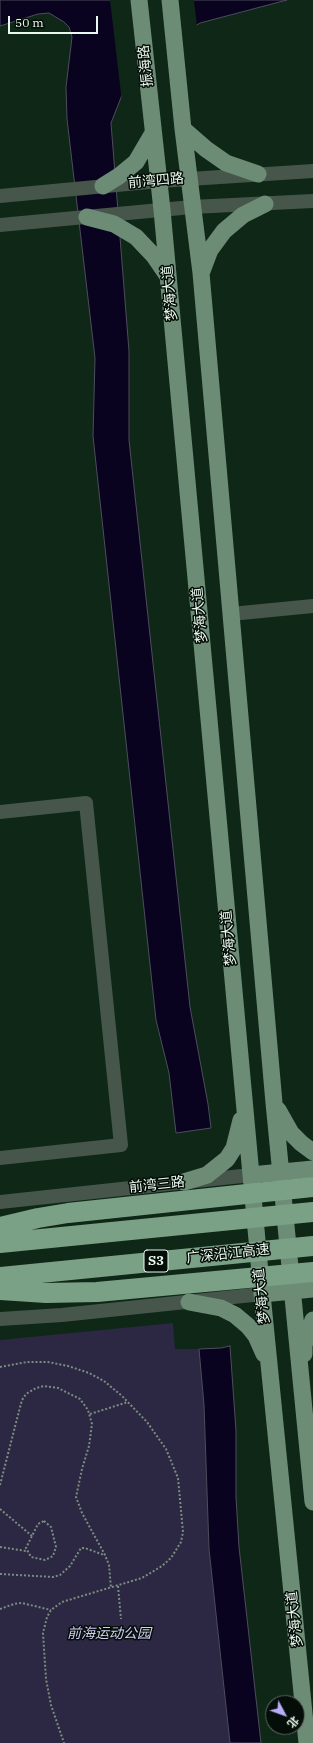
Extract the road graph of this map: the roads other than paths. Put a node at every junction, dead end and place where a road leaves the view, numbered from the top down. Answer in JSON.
{"nodes":[{"id":1,"x":139,"y":0,"type":"edge"},
{"id":2,"x":170,"y":0,"type":"edge"},
{"id":3,"x":183,"y":129,"type":"junction"},
{"id":4,"x":153,"y":132,"type":"junction"},
{"id":5,"x":313,"y":171,"type":"edge"},
{"id":6,"x":258,"y":174,"type":"junction"},
{"id":7,"x":189,"y":178,"type":"junction"},
{"id":8,"x":159,"y":181,"type":"junction"},
{"id":9,"x":103,"y":186,"type":"junction"},
{"id":10,"x":0,"y":196,"type":"edge"},
{"id":11,"x":313,"y":201,"type":"edge"},
{"id":12,"x":265,"y":204,"type":"junction"},
{"id":13,"x":192,"y":207,"type":"junction"},
{"id":14,"x":162,"y":210,"type":"junction"},
{"id":15,"x":87,"y":217,"type":"junction"},
{"id":16,"x":0,"y":225,"type":"edge"},
{"id":17,"x":201,"y":273,"type":"junction"},
{"id":18,"x":169,"y":279,"type":"junction"},
{"id":19,"x":313,"y":606,"type":"edge"},
{"id":20,"x":231,"y":614,"type":"junction"},
{"id":21,"x":0,"y":812,"type":"edge"},
{"id":22,"x":244,"y":1100,"type":"junction"},
{"id":23,"x":274,"y":1103,"type":"junction"},
{"id":24,"x":313,"y":1152,"type":"edge"},
{"id":25,"x":0,"y":1158,"type":"edge"},
{"id":26,"x":313,"y":1169,"type":"edge"},
{"id":27,"x":281,"y":1172,"type":"junction"},
{"id":28,"x":251,"y":1175,"type":"junction"},
{"id":29,"x":184,"y":1182,"type":"junction"},
{"id":30,"x":313,"y":1187,"type":"edge"},
{"id":31,"x":0,"y":1202,"type":"edge"},
{"id":32,"x":313,"y":1212,"type":"edge"},
{"id":33,"x":0,"y":1227,"type":"edge"},
{"id":34,"x":0,"y":1243,"type":"edge"},
{"id":35,"x":313,"y":1246,"type":"edge"},
{"id":36,"x":313,"y":1272,"type":"edge"},
{"id":37,"x":0,"y":1277,"type":"edge"},
{"id":38,"x":313,"y":1289,"type":"edge"},
{"id":39,"x":0,"y":1290,"type":"edge"},
{"id":40,"x":292,"y":1291,"type":"junction"},
{"id":41,"x":262,"y":1294,"type":"junction"},
{"id":42,"x":189,"y":1302,"type":"junction"},
{"id":43,"x":0,"y":1319,"type":"edge"},
{"id":44,"x":313,"y":1320,"type":"edge"},
{"id":45,"x":270,"y":1370,"type":"junction"},
{"id":46,"x":302,"y":1394,"type":"junction"},
{"id":47,"x":313,"y":1502,"type":"edge"},
{"id":48,"x":307,"y":1743,"type":"edge"}],
"edges":[{"from":1,"to":4,"type":"main road","name":"振海路"},
{"from":2,"to":3,"type":"main road"},
{"from":3,"to":6,"type":"main road"},
{"from":3,"to":7,"type":"main road"},
{"from":4,"to":8,"type":"main road","name":"梦海大道"},
{"from":4,"to":9,"type":"main road"},
{"from":5,"to":6,"type":"street","name":"前湾四路"},
{"from":6,"to":7,"type":"street","name":"前湾四路"},
{"from":7,"to":8,"type":"street","name":"前湾四路"},
{"from":7,"to":13,"type":"main road"},
{"from":8,"to":9,"type":"street","name":"前湾四路"},
{"from":8,"to":14,"type":"main road","name":"梦海大道"},
{"from":9,"to":10,"type":"street","name":"前湾四路"},
{"from":11,"to":12,"type":"street","name":"前湾四路"},
{"from":12,"to":13,"type":"street","name":"前湾四路"},
{"from":12,"to":17,"type":"main road"},
{"from":13,"to":14,"type":"street","name":"前湾四路"},
{"from":13,"to":17,"type":"main road"},
{"from":14,"to":15,"type":"street","name":"前湾四路"},
{"from":14,"to":18,"type":"main road","name":"梦海大道"},
{"from":15,"to":16,"type":"street","name":"前湾四路"},
{"from":15,"to":18,"type":"main road"},
{"from":17,"to":20,"type":"main road"},
{"from":18,"to":22,"type":"main road","name":"梦海大道"},
{"from":19,"to":20,"type":"street"},
{"from":20,"to":23,"type":"main road"},
{"from":21,"to":25,"type":"street"},
{"from":22,"to":28,"type":"main road","name":"梦海大道"},
{"from":22,"to":29,"type":"main road"},
{"from":23,"to":24,"type":"main road"},
{"from":23,"to":27,"type":"main road"},
{"from":26,"to":27,"type":"main road","name":"前湾三路"},
{"from":27,"to":28,"type":"main road","name":"前湾三路"},
{"from":27,"to":40,"type":"main road"},
{"from":28,"to":29,"type":"street","name":"前湾三路"},
{"from":28,"to":41,"type":"main road","name":"梦海大道"},
{"from":29,"to":31,"type":"street","name":"前湾三路"},
{"from":30,"to":33,"type":"highway","bridge":true},
{"from":32,"to":34,"type":"highway","bridge":true},
{"from":35,"to":37,"type":"highway","name":"广深沿江高速","number":"S3","bridge":true},
{"from":36,"to":39,"type":"highway","bridge":true},
{"from":38,"to":40,"type":"main road"},
{"from":40,"to":41,"type":"main road"},
{"from":40,"to":46,"type":"main road"},
{"from":41,"to":42,"type":"street"},
{"from":41,"to":45,"type":"main road","name":"梦海大道"},
{"from":42,"to":43,"type":"street"},
{"from":42,"to":45,"type":"main road"},
{"from":44,"to":46,"type":"main road"},
{"from":45,"to":48,"type":"main road","name":"梦海大道"},
{"from":46,"to":47,"type":"main road"}]}
